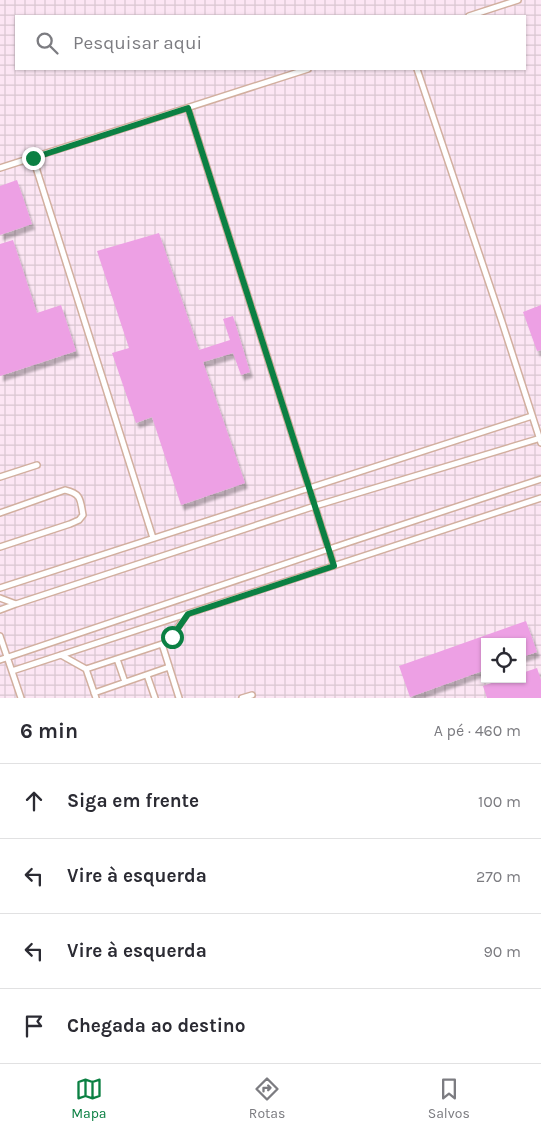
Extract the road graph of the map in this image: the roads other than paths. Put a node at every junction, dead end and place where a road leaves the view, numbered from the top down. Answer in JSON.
{"nodes":[{"id":1,"x":518,"y":0,"type":"edge"},
{"id":2,"x":472,"y":15,"type":"edge"},
{"id":3,"x":305,"y":70,"type":"edge"},
{"id":4,"x":416,"y":70,"type":"edge"},
{"id":5,"x":188,"y":108,"type":"junction"},
{"id":6,"x":33,"y":158,"type":"junction"},
{"id":7,"x":0,"y":168,"type":"edge"},
{"id":8,"x":532,"y":416,"type":"junction"},
{"id":9,"x":540,"y":440,"type":"edge"},
{"id":10,"x":37,"y":465,"type":"dead end"},
{"id":11,"x":0,"y":477,"type":"edge"},
{"id":12,"x":541,"y":479,"type":"edge"},
{"id":13,"x":310,"y":488,"type":"junction"},
{"id":14,"x":541,"y":498,"type":"edge"},
{"id":15,"x":315,"y":506,"type":"junction"},
{"id":16,"x":0,"y":513,"type":"edge"},
{"id":17,"x":153,"y":538,"type":"junction"},
{"id":18,"x":0,"y":547,"type":"edge"},
{"id":19,"x":329,"y":549,"type":"junction"},
{"id":20,"x":334,"y":566,"type":"junction"},
{"id":21,"x":0,"y":588,"type":"edge"},
{"id":22,"x":0,"y":598,"type":"edge"},
{"id":23,"x":16,"y":604,"type":"junction"},
{"id":24,"x":0,"y":610,"type":"edge"},
{"id":25,"x":188,"y":614,"type":"junction"},
{"id":26,"x":0,"y":636,"type":"edge"},
{"id":27,"x":162,"y":644,"type":"junction"},
{"id":28,"x":62,"y":655,"type":"junction"},
{"id":29,"x":8,"y":657,"type":"junction"},
{"id":30,"x":117,"y":659,"type":"junction"},
{"id":31,"x":0,"y":660,"type":"edge"},
{"id":32,"x":169,"y":667,"type":"junction"},
{"id":33,"x":86,"y":669,"type":"junction"},
{"id":34,"x":12,"y":671,"type":"junction"},
{"id":35,"x":147,"y":675,"type":"junction"},
{"id":36,"x":126,"y":682,"type":"junction"},
{"id":37,"x":95,"y":695,"type":"edge"},
{"id":38,"x":252,"y":695,"type":"dead end"},
{"id":39,"x":21,"y":698,"type":"edge"},
{"id":40,"x":155,"y":698,"type":"edge"},
{"id":41,"x":179,"y":698,"type":"edge"},
{"id":42,"x":242,"y":698,"type":"edge"}],
"edges":[{"from":1,"to":2,"type":"lane"},
{"from":3,"to":5,"type":"lane"},
{"from":4,"to":8,"type":"lane"},
{"from":5,"to":6,"type":"lane"},
{"from":5,"to":13,"type":"lane"},
{"from":6,"to":7,"type":"lane"},
{"from":6,"to":17,"type":"lane"},
{"from":8,"to":9,"type":"lane"},
{"from":8,"to":13,"type":"lane"},
{"from":9,"to":15,"type":"lane"},
{"from":10,"to":11,"type":"lane"},
{"from":12,"to":19,"type":"lane"},
{"from":13,"to":15,"type":"lane"},
{"from":13,"to":17,"type":"lane"},
{"from":14,"to":20,"type":"lane"},
{"from":15,"to":19,"type":"lane"},
{"from":15,"to":23,"type":"lane"},
{"from":16,"to":18,"type":"lane"},
{"from":17,"to":21,"type":"lane"},
{"from":19,"to":20,"type":"lane"},
{"from":19,"to":29,"type":"lane"},
{"from":20,"to":25,"type":"lane"},
{"from":22,"to":23,"type":"lane"},
{"from":23,"to":24,"type":"lane"},
{"from":25,"to":27,"type":"lane"},
{"from":25,"to":28,"type":"lane"},
{"from":26,"to":29,"type":"lane"},
{"from":27,"to":30,"type":"lane"},
{"from":27,"to":32,"type":"lane"},
{"from":28,"to":33,"type":"lane"},
{"from":28,"to":34,"type":"lane"},
{"from":29,"to":31,"type":"lane"},
{"from":29,"to":34,"type":"lane"},
{"from":30,"to":33,"type":"lane"},
{"from":30,"to":36,"type":"lane"},
{"from":32,"to":35,"type":"lane"},
{"from":32,"to":41,"type":"lane"},
{"from":33,"to":37,"type":"lane"},
{"from":34,"to":39,"type":"lane"},
{"from":35,"to":36,"type":"lane"},
{"from":35,"to":40,"type":"lane"},
{"from":36,"to":37,"type":"lane"},
{"from":38,"to":42,"type":"lane"}]}
